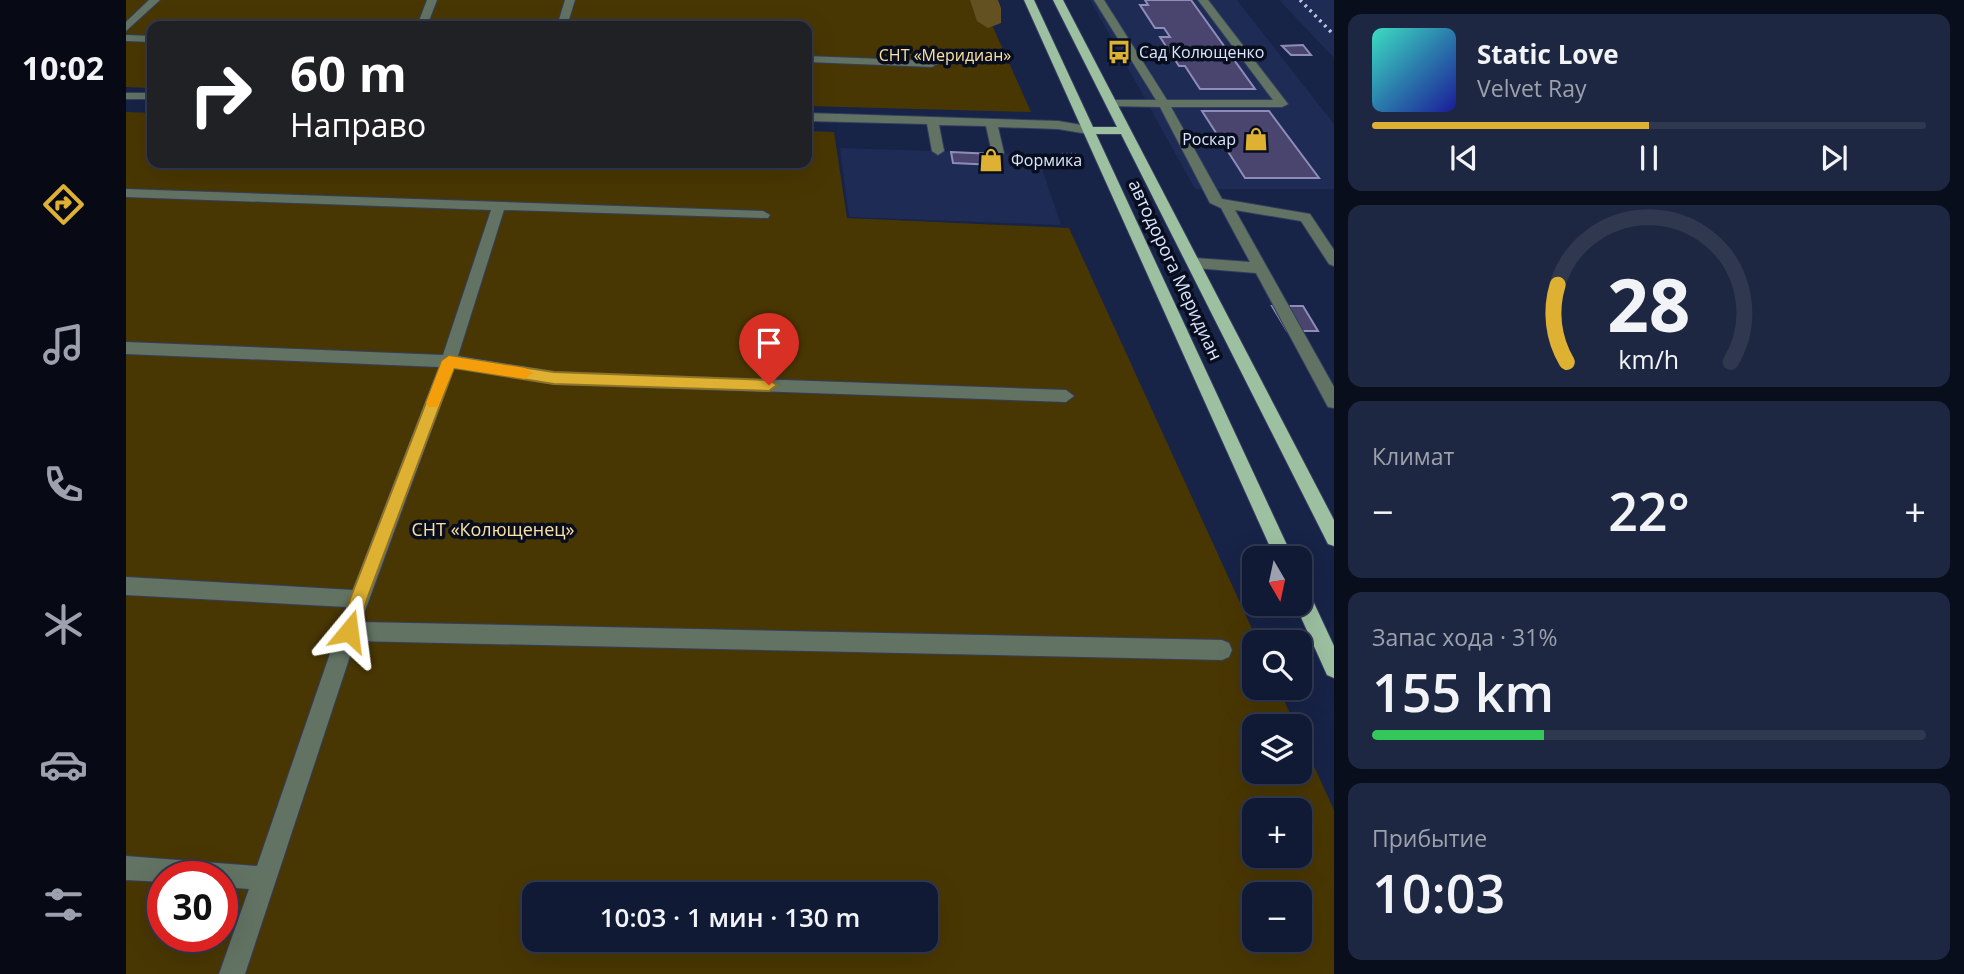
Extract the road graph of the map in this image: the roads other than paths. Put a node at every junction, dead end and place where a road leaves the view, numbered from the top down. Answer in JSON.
{"nodes":[{"id":1,"x":155,"y":0,"type":"edge"},
{"id":2,"x":432,"y":0,"type":"edge"},
{"id":3,"x":570,"y":0,"type":"edge"},
{"id":4,"x":1029,"y":0,"type":"edge"},
{"id":5,"x":1058,"y":0,"type":"edge"},
{"id":6,"x":1100,"y":0,"type":"edge"},
{"id":7,"x":1203,"y":0,"type":"edge"},
{"id":8,"x":424,"y":21,"type":"edge"},
{"id":9,"x":564,"y":21,"type":"edge"},
{"id":10,"x":126,"y":28,"type":"edge"},
{"id":11,"x":126,"y":38,"type":"edge"},
{"id":12,"x":147,"y":39,"type":"edge"},
{"id":13,"x":812,"y":59,"type":"edge"},
{"id":14,"x":932,"y":64,"type":"dead end"},
{"id":15,"x":126,"y":96,"type":"edge"},
{"id":16,"x":147,"y":96,"type":"edge"},
{"id":17,"x":1111,"y":103,"type":"junction"},
{"id":18,"x":1164,"y":104,"type":"junction"},
{"id":19,"x":812,"y":117,"type":"edge"},
{"id":20,"x":932,"y":121,"type":"junction"},
{"id":21,"x":991,"y":123,"type":"junction"},
{"id":22,"x":1088,"y":130,"type":"junction"},
{"id":23,"x":1126,"y":131,"type":"junction"},
{"id":24,"x":938,"y":151,"type":"dead end"},
{"id":25,"x":998,"y":153,"type":"dead end"},
{"id":26,"x":126,"y":193,"type":"edge"},
{"id":27,"x":499,"y":205,"type":"junction"},
{"id":28,"x":1226,"y":205,"type":"junction"},
{"id":29,"x":763,"y":215,"type":"dead end"},
{"id":30,"x":1334,"y":261,"type":"edge"},
{"id":31,"x":1195,"y":263,"type":"junction"},
{"id":32,"x":1260,"y":268,"type":"junction"},
{"id":33,"x":126,"y":348,"type":"edge"},
{"id":34,"x":449,"y":361,"type":"junction"},
{"id":35,"x":1066,"y":396,"type":"dead end"},
{"id":36,"x":1334,"y":402,"type":"edge"},
{"id":37,"x":1334,"y":538,"type":"edge"},
{"id":38,"x":1279,"y":546,"type":"edge"},
{"id":39,"x":126,"y":586,"type":"edge"},
{"id":40,"x":359,"y":599,"type":"junction"},
{"id":41,"x":1310,"y":616,"type":"edge"},
{"id":42,"x":349,"y":631,"type":"junction"},
{"id":43,"x":1222,"y":650,"type":"dead end"},
{"id":44,"x":1334,"y":668,"type":"edge"},
{"id":45,"x":126,"y":868,"type":"edge"},
{"id":46,"x":264,"y":878,"type":"junction"},
{"id":47,"x":232,"y":974,"type":"edge"}],
"edges":[{"from":1,"to":10,"type":"street"},
{"from":2,"to":8,"type":"street"},
{"from":3,"to":9,"type":"street"},
{"from":4,"to":22,"type":"main road","name":"автодорога Меридиан"},
{"from":5,"to":17,"type":"main road","name":"автодорога Меридиан"},
{"from":6,"to":18,"type":"street"},
{"from":7,"to":18,"type":"street"},
{"from":11,"to":12,"type":"street"},
{"from":13,"to":14,"type":"street"},
{"from":15,"to":16,"type":"street"},
{"from":17,"to":18,"type":"street"},
{"from":17,"to":23,"type":"main road","name":"автодорога Меридиан"},
{"from":18,"to":28,"type":"street"},
{"from":19,"to":20,"type":"street"},
{"from":20,"to":21,"type":"street"},
{"from":20,"to":24,"type":"street"},
{"from":21,"to":22,"type":"street"},
{"from":21,"to":25,"type":"street"},
{"from":22,"to":23,"type":"main road"},
{"from":22,"to":38,"type":"main road","name":"автодорога Меридиан"},
{"from":23,"to":31,"type":"main road","name":"автодорога Меридиан"},
{"from":26,"to":27,"type":"street"},
{"from":27,"to":29,"type":"street"},
{"from":27,"to":34,"type":"street"},
{"from":28,"to":30,"type":"street"},
{"from":28,"to":32,"type":"street"},
{"from":31,"to":32,"type":"street"},
{"from":31,"to":37,"type":"main road","name":"автодорога Меридиан"},
{"from":32,"to":36,"type":"street"},
{"from":33,"to":34,"type":"street"},
{"from":34,"to":35,"type":"street"},
{"from":34,"to":40,"type":"street"},
{"from":39,"to":40,"type":"street"},
{"from":40,"to":42,"type":"street"},
{"from":41,"to":44,"type":"main road"},
{"from":42,"to":43,"type":"street"},
{"from":42,"to":46,"type":"street"},
{"from":45,"to":46,"type":"street"},
{"from":46,"to":47,"type":"street"}]}
